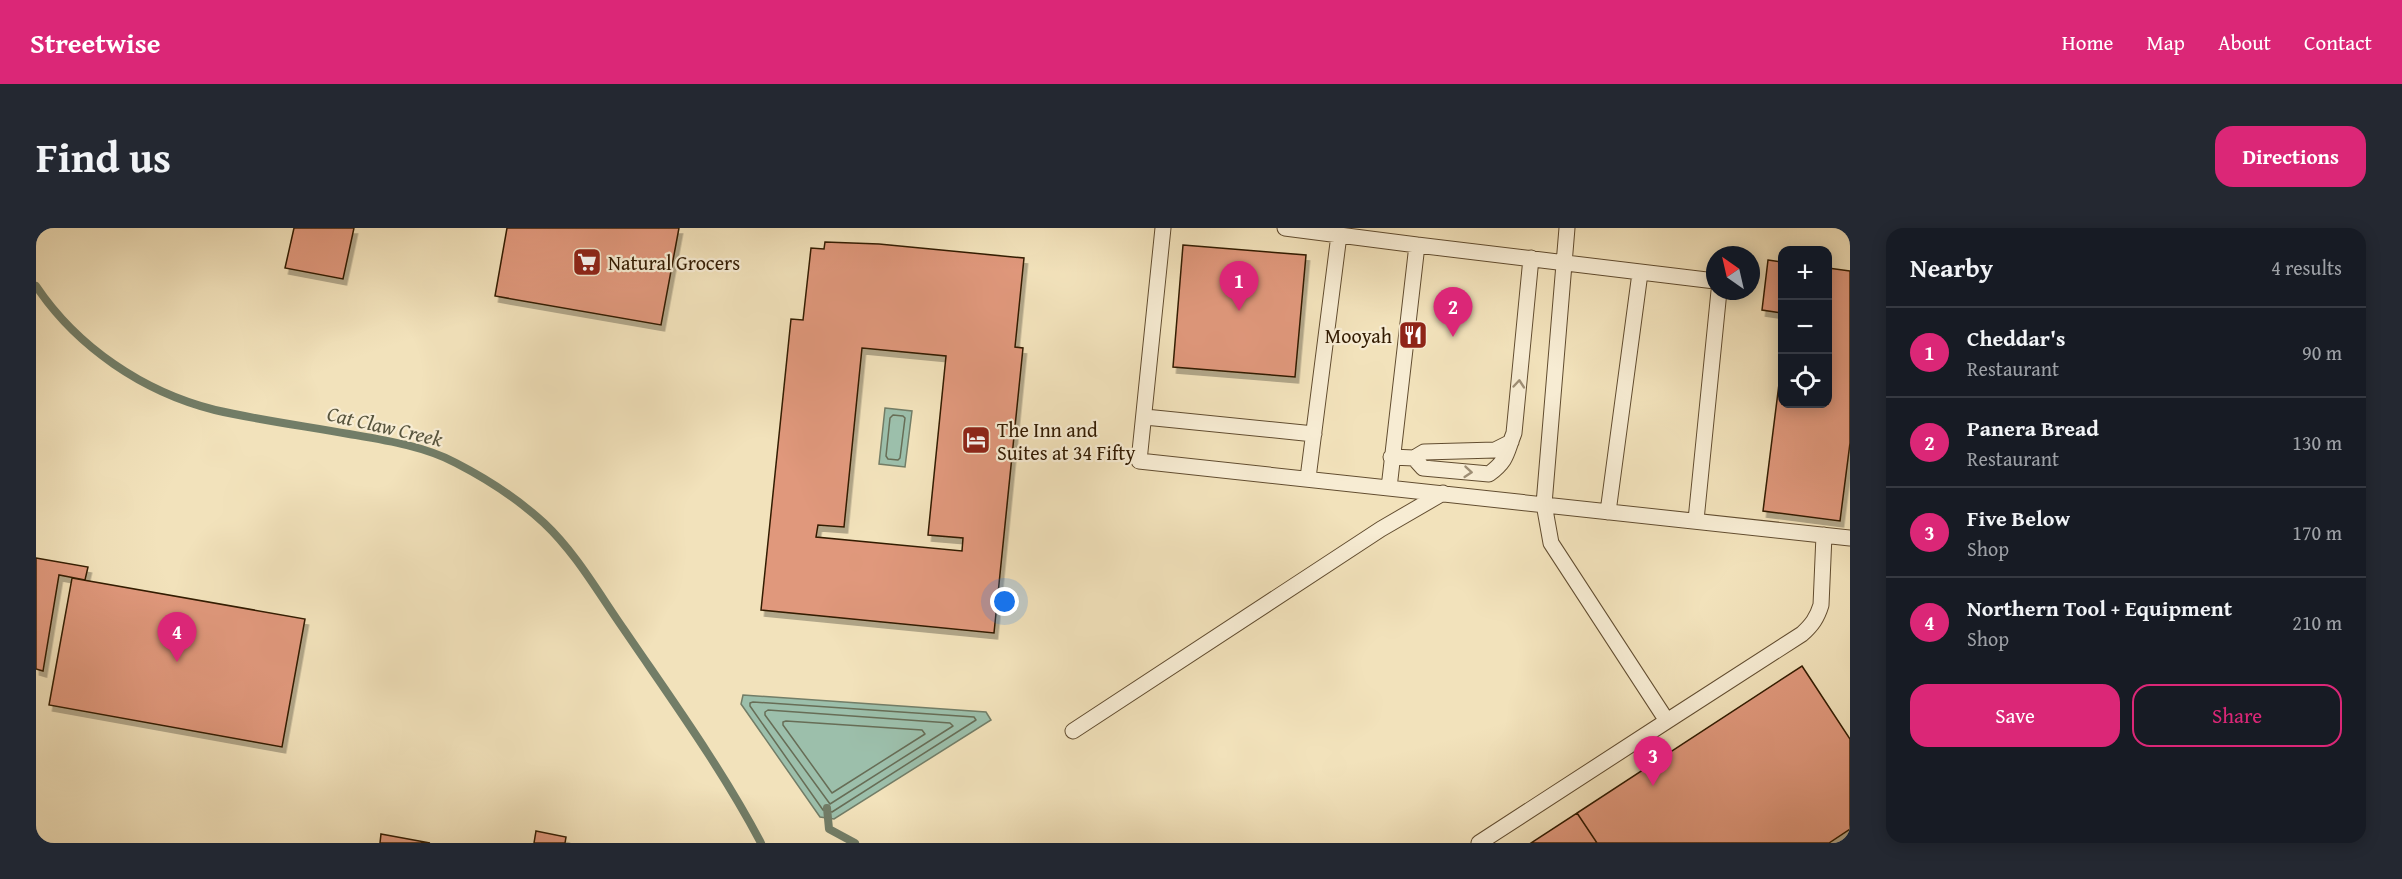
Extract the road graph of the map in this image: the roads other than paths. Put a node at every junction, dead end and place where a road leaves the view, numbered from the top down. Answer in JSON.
{"nodes":[{"id":1,"x":1163,"y":228,"type":"edge"},
{"id":2,"x":1285,"y":228,"type":"edge"},
{"id":3,"x":1567,"y":228,"type":"edge"},
{"id":4,"x":1339,"y":235,"type":"junction"},
{"id":5,"x":1417,"y":245,"type":"junction"},
{"id":6,"x":1531,"y":258,"type":"junction"},
{"id":7,"x":1563,"y":262,"type":"junction"},
{"id":8,"x":1640,"y":273,"type":"junction"},
{"id":9,"x":1706,"y":280,"type":"edge"},
{"id":10,"x":1718,"y":300,"type":"edge"},
{"id":11,"x":1145,"y":417,"type":"junction"},
{"id":12,"x":1314,"y":434,"type":"junction"},
{"id":13,"x":1511,"y":442,"type":"junction"},
{"id":14,"x":1391,"y":457,"type":"junction"},
{"id":15,"x":1414,"y":458,"type":"junction"},
{"id":16,"x":1308,"y":478,"type":"junction"},
{"id":17,"x":1389,"y":488,"type":"junction"},
{"id":18,"x":1443,"y":493,"type":"junction"},
{"id":19,"x":1544,"y":504,"type":"junction"},
{"id":20,"x":1608,"y":512,"type":"junction"},
{"id":21,"x":1696,"y":520,"type":"junction"},
{"id":22,"x":1824,"y":535,"type":"junction"},
{"id":23,"x":1850,"y":538,"type":"edge"},
{"id":24,"x":1667,"y":721,"type":"junction"},
{"id":25,"x":1073,"y":732,"type":"dead end"},
{"id":26,"x":1479,"y":843,"type":"edge"}],
"edges":[{"from":1,"to":11,"type":"lane"},
{"from":2,"to":4,"type":"lane"},
{"from":3,"to":7,"type":"lane"},
{"from":4,"to":5,"type":"lane"},
{"from":4,"to":12,"type":"lane"},
{"from":5,"to":6,"type":"lane"},
{"from":5,"to":14,"type":"lane"},
{"from":6,"to":7,"type":"lane"},
{"from":13,"to":6,"type":"lane","one_way":true},
{"from":7,"to":8,"type":"lane"},
{"from":7,"to":19,"type":"lane"},
{"from":8,"to":9,"type":"lane"},
{"from":8,"to":20,"type":"lane"},
{"from":10,"to":21,"type":"lane"},
{"from":11,"to":12,"type":"lane"},
{"from":11,"to":16,"type":"lane"},
{"from":12,"to":16,"type":"lane"},
{"from":13,"to":15,"type":"lane"},
{"from":15,"to":13,"type":"lane","one_way":true},
{"from":14,"to":15,"type":"lane"},
{"from":14,"to":17,"type":"lane"},
{"from":16,"to":17,"type":"lane"},
{"from":17,"to":18,"type":"lane"},
{"from":18,"to":19,"type":"lane"},
{"from":18,"to":25,"type":"lane"},
{"from":19,"to":20,"type":"lane"},
{"from":19,"to":24,"type":"lane"},
{"from":20,"to":21,"type":"lane"},
{"from":21,"to":22,"type":"lane"},
{"from":22,"to":23,"type":"lane"},
{"from":22,"to":24,"type":"lane"},
{"from":24,"to":26,"type":"lane"}]}
